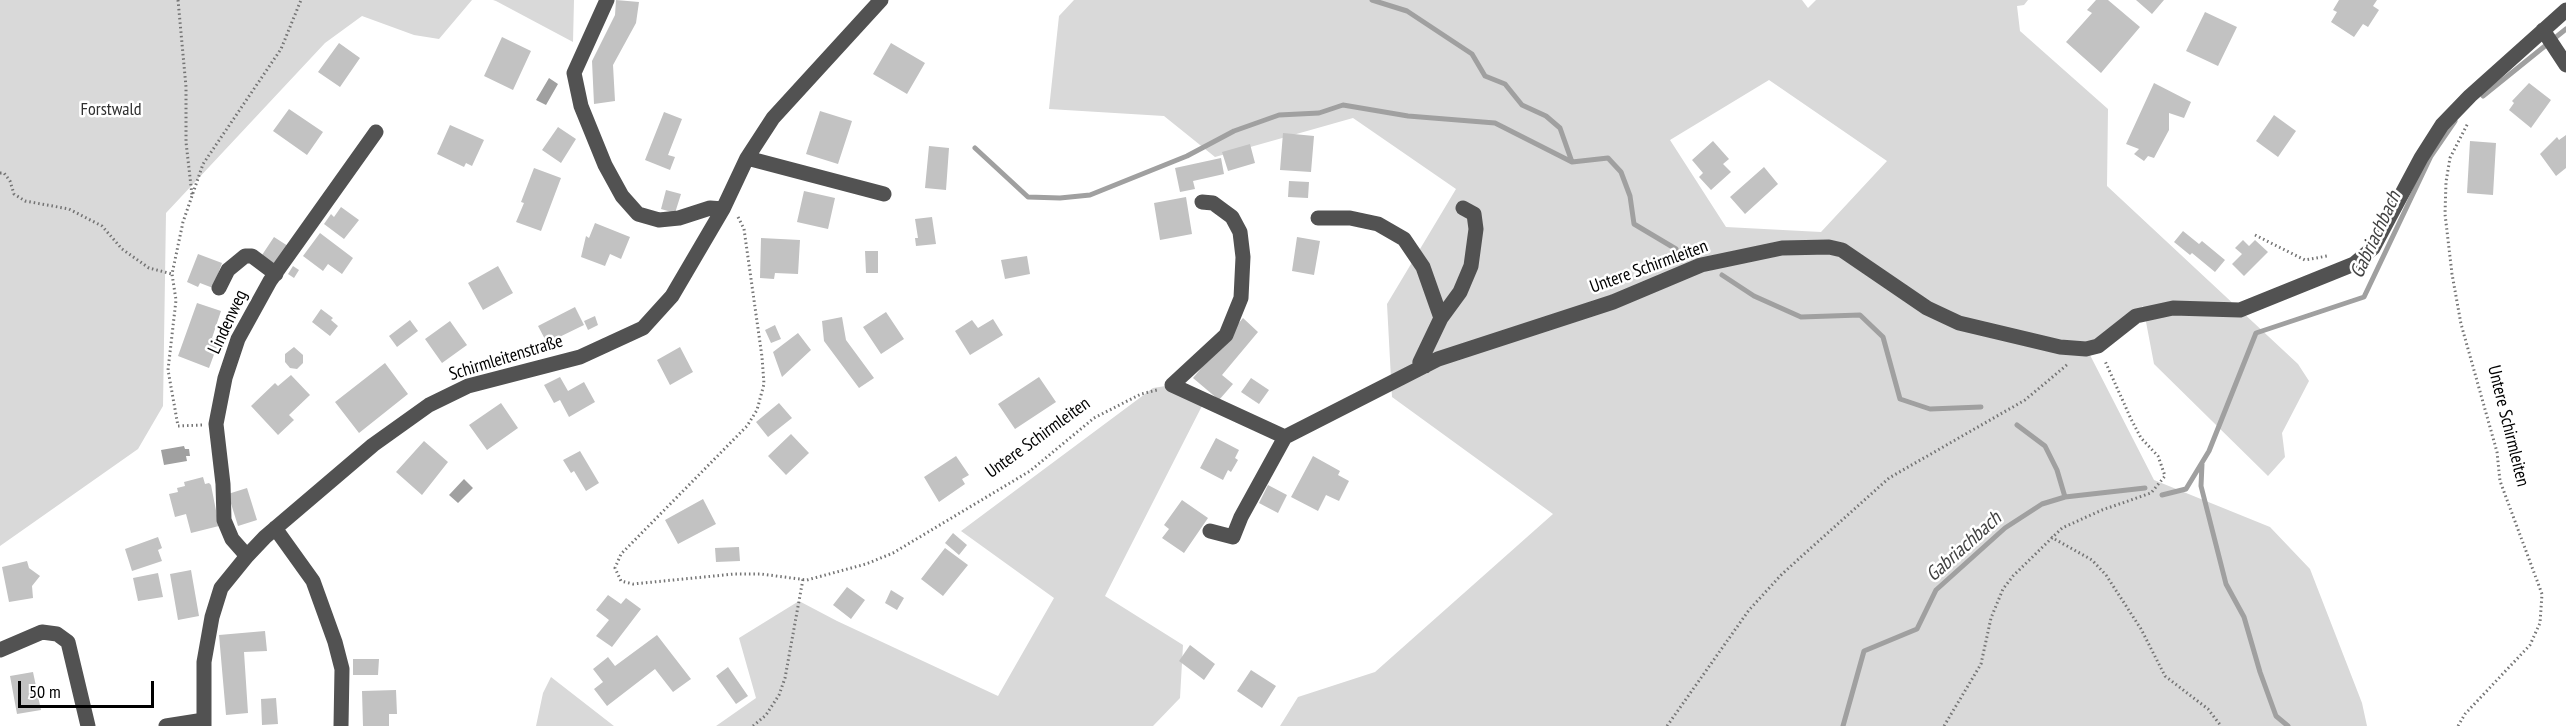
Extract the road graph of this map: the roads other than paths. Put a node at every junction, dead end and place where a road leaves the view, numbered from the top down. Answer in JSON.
{"nodes":[{"id":1,"x":607,"y":0,"type":"edge"},
{"id":2,"x":881,"y":0,"type":"edge"},
{"id":3,"x":2566,"y":10,"type":"edge"},
{"id":4,"x":2546,"y":34,"type":"junction"},
{"id":5,"x":2562,"y":59,"type":"edge"},
{"id":6,"x":376,"y":132,"type":"dead end"},
{"id":7,"x":747,"y":158,"type":"junction"},
{"id":8,"x":884,"y":194,"type":"dead end"},
{"id":9,"x":1202,"y":202,"type":"dead end"},
{"id":10,"x":1462,"y":208,"type":"dead end"},
{"id":11,"x":723,"y":209,"type":"junction"},
{"id":12,"x":1318,"y":218,"type":"dead end"},
{"id":13,"x":276,"y":274,"type":"junction"},
{"id":14,"x":219,"y":288,"type":"dead end"},
{"id":15,"x":1441,"y":318,"type":"junction"},
{"id":16,"x":1425,"y":366,"type":"junction"},
{"id":17,"x":1285,"y":437,"type":"junction"},
{"id":18,"x":276,"y":528,"type":"junction"},
{"id":19,"x":1210,"y":531,"type":"dead end"},
{"id":20,"x":247,"y":556,"type":"junction"},
{"id":21,"x":0,"y":650,"type":"edge"},
{"id":22,"x":204,"y":723,"type":"edge"},
{"id":23,"x":88,"y":726,"type":"edge"},
{"id":24,"x":166,"y":726,"type":"edge"},
{"id":25,"x":341,"y":726,"type":"edge"}],
"edges":[{"from":1,"to":11,"type":"street"},
{"from":2,"to":7,"type":"street","name":"Schirmleitenstraße"},
{"from":3,"to":4,"type":"street"},
{"from":4,"to":5,"type":"street"},
{"from":4,"to":16,"type":"street","name":"Untere Schirmleiten"},
{"from":6,"to":13,"type":"street","name":"Lindenweg"},
{"from":7,"to":8,"type":"street"},
{"from":7,"to":11,"type":"street","name":"Schirmleitenstraße"},
{"from":9,"to":17,"type":"street"},
{"from":10,"to":15,"type":"street"},
{"from":11,"to":18,"type":"street","name":"Schirmleitenstraße"},
{"from":12,"to":15,"type":"street"},
{"from":13,"to":14,"type":"street"},
{"from":13,"to":20,"type":"street","name":"Lindenweg"},
{"from":15,"to":16,"type":"street"},
{"from":16,"to":17,"type":"street","name":"Untere Schirmleiten"},
{"from":17,"to":19,"type":"street"},
{"from":18,"to":20,"type":"street","name":"Schirmleitenstraße"},
{"from":18,"to":25,"type":"street"},
{"from":20,"to":22,"type":"street","name":"Schirmleitenstraße"},
{"from":21,"to":23,"type":"street"},
{"from":22,"to":24,"type":"street"}]}
